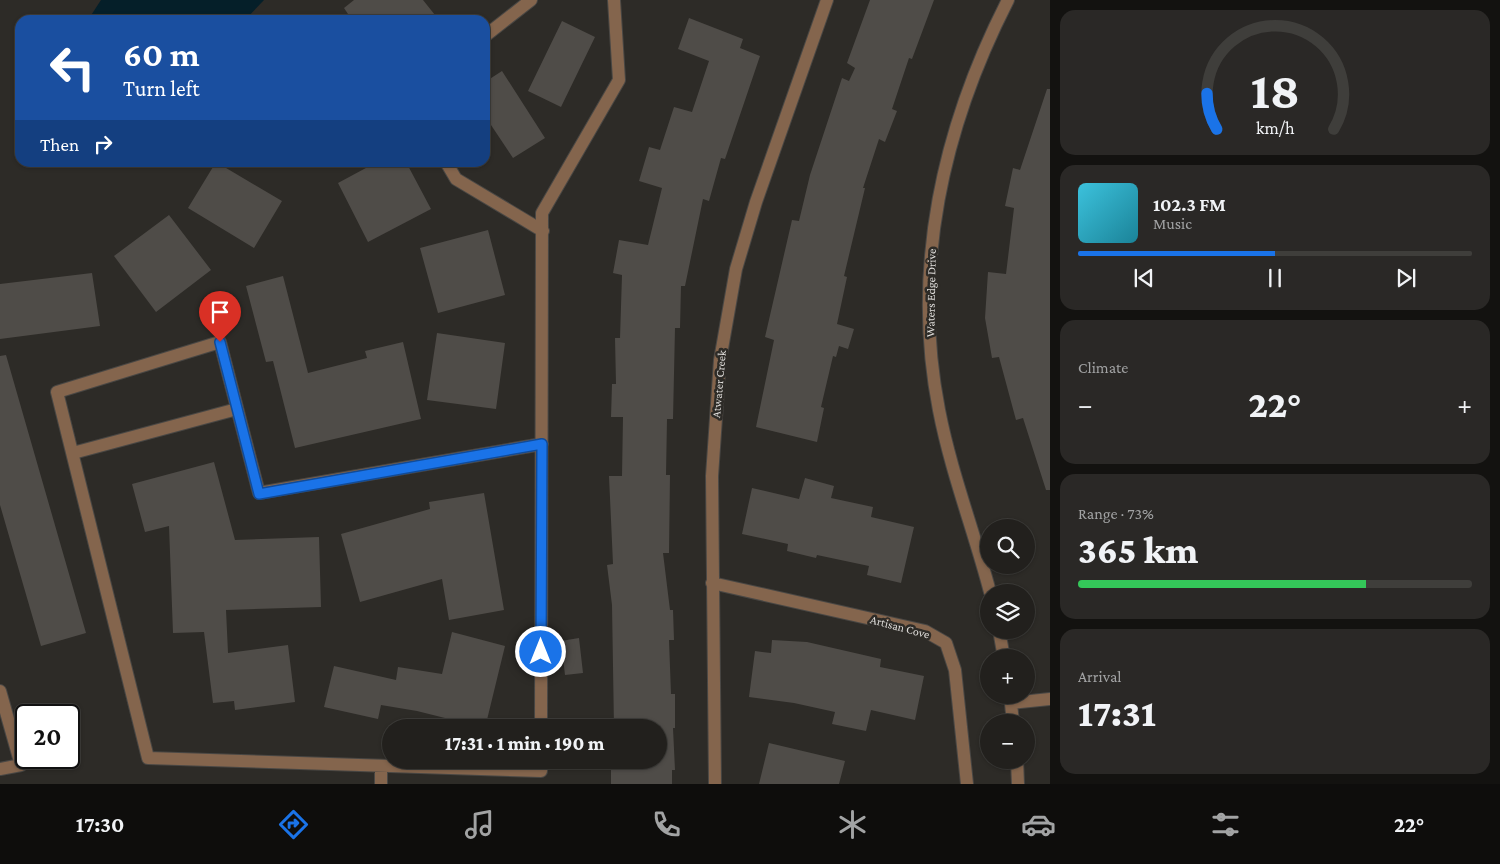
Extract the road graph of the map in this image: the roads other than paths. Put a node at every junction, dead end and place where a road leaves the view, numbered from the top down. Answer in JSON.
{"nodes":[{"id":1,"x":531,"y":0,"type":"edge"},
{"id":2,"x":614,"y":0,"type":"edge"},
{"id":3,"x":827,"y":0,"type":"edge"},
{"id":4,"x":1008,"y":0,"type":"edge"},
{"id":5,"x":490,"y":32,"type":"edge"},
{"id":6,"x":449,"y":167,"type":"edge"},
{"id":7,"x":543,"y":231,"type":"junction"},
{"id":8,"x":237,"y":409,"type":"junction"},
{"id":9,"x":542,"y":444,"type":"junction"},
{"id":10,"x":73,"y":453,"type":"junction"},
{"id":11,"x":712,"y":583,"type":"junction"},
{"id":12,"x":988,"y":584,"type":"edge"},
{"id":13,"x":0,"y":691,"type":"edge"},
{"id":14,"x":1035,"y":699,"type":"edge"},
{"id":15,"x":1050,"y":699,"type":"edge"},
{"id":16,"x":541,"y":719,"type":"edge"},
{"id":17,"x":381,"y":766,"type":"joint"},
{"id":18,"x":0,"y":768,"type":"edge"},
{"id":19,"x":477,"y":769,"type":"edge"},
{"id":20,"x":541,"y":769,"type":"edge"},
{"id":21,"x":1017,"y":769,"type":"edge"},
{"id":22,"x":381,"y":784,"type":"edge"},
{"id":23,"x":715,"y":784,"type":"edge"},
{"id":24,"x":967,"y":784,"type":"edge"},
{"id":25,"x":1018,"y":784,"type":"edge"}],
"edges":[{"from":1,"to":5,"type":"street"},
{"from":2,"to":7,"type":"street"},
{"from":3,"to":11,"type":"street","name":"Atwater Creek"},
{"from":4,"to":12,"type":"street","name":"Waters Edge Drive"},
{"from":6,"to":7,"type":"street"},
{"from":7,"to":9,"type":"street"},
{"from":8,"to":9,"type":"street"},
{"from":8,"to":10,"type":"street"},
{"from":8,"to":10,"type":"street"},
{"from":9,"to":16,"type":"street"},
{"from":10,"to":17,"type":"street"},
{"from":11,"to":23,"type":"street","name":"Atwater Creek"},
{"from":11,"to":24,"type":"street","name":"Artisan Cove"},
{"from":13,"to":18,"type":"street"},
{"from":14,"to":15,"type":"street"},
{"from":17,"to":22,"type":"street"},
{"from":19,"to":20,"type":"street"},
{"from":21,"to":25,"type":"street"}]}
